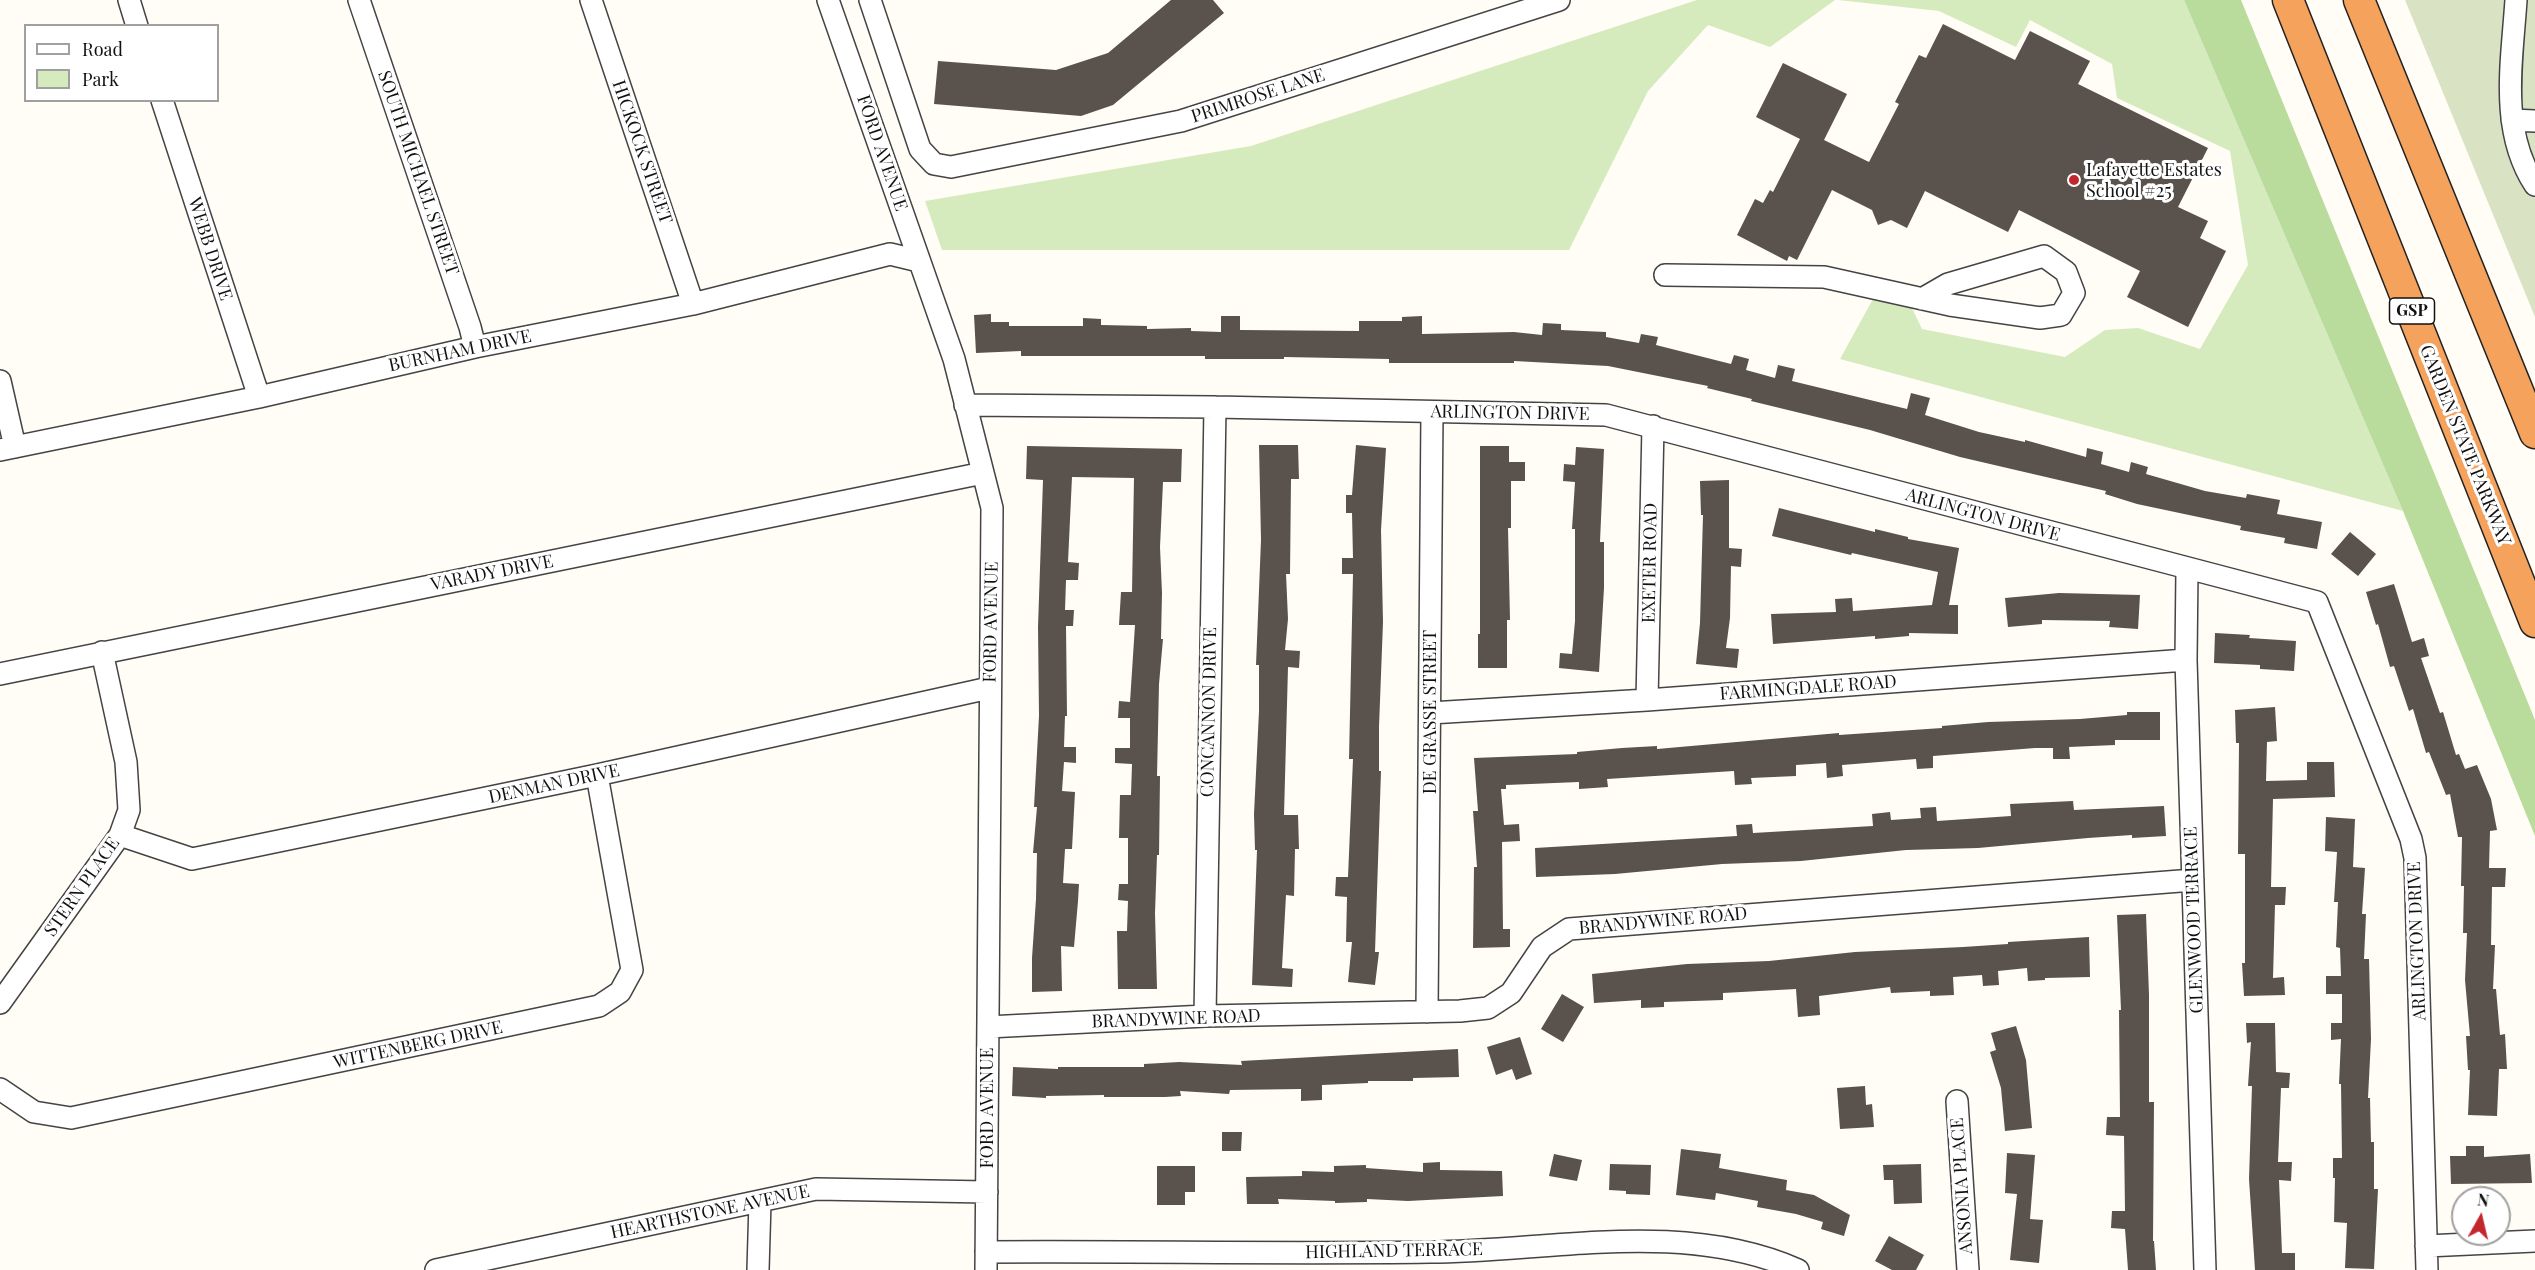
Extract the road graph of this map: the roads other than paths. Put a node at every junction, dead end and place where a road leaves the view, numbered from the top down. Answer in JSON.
{"nodes":[{"id":1,"x":129,"y":0,"type":"edge"},
{"id":2,"x":359,"y":0,"type":"edge"},
{"id":3,"x":591,"y":0,"type":"edge"},
{"id":4,"x":828,"y":0,"type":"edge"},
{"id":5,"x":870,"y":0,"type":"edge"},
{"id":6,"x":1559,"y":0,"type":"edge"},
{"id":7,"x":2288,"y":0,"type":"edge"},
{"id":8,"x":2359,"y":0,"type":"edge"},
{"id":9,"x":2516,"y":0,"type":"edge"},
{"id":10,"x":136,"y":24,"type":"edge"},
{"id":11,"x":163,"y":102,"type":"edge"},
{"id":12,"x":2512,"y":120,"type":"junction"},
{"id":13,"x":2535,"y":121,"type":"edge"},
{"id":14,"x":2535,"y":185,"type":"edge"},
{"id":15,"x":919,"y":261,"type":"junction"},
{"id":16,"x":1665,"y":275,"type":"dead end"},
{"id":17,"x":1922,"y":299,"type":"junction"},
{"id":18,"x":693,"y":304,"type":"junction"},
{"id":19,"x":475,"y":347,"type":"junction"},
{"id":20,"x":0,"y":381,"type":"edge"},
{"id":21,"x":259,"y":397,"type":"junction"},
{"id":22,"x":965,"y":405,"type":"junction"},
{"id":23,"x":1215,"y":407,"type":"junction"},
{"id":24,"x":1432,"y":412,"type":"junction"},
{"id":25,"x":1653,"y":426,"type":"junction"},
{"id":26,"x":2535,"y":433,"type":"edge"},
{"id":27,"x":7,"y":449,"type":"edge"},
{"id":28,"x":983,"y":473,"type":"junction"},
{"id":29,"x":2187,"y":569,"type":"junction"},
{"id":30,"x":2535,"y":622,"type":"edge"},
{"id":31,"x":102,"y":652,"type":"junction"},
{"id":32,"x":2186,"y":660,"type":"junction"},
{"id":33,"x":0,"y":674,"type":"edge"},
{"id":34,"x":989,"y":688,"type":"junction"},
{"id":35,"x":1647,"y":700,"type":"junction"},
{"id":36,"x":1430,"y":713,"type":"junction"},
{"id":37,"x":597,"y":775,"type":"junction"},
{"id":38,"x":120,"y":835,"type":"junction"},
{"id":39,"x":2193,"y":880,"type":"junction"},
{"id":40,"x":0,"y":1003,"type":"edge"},
{"id":41,"x":1427,"y":1012,"type":"junction"},
{"id":42,"x":1205,"y":1016,"type":"junction"},
{"id":43,"x":988,"y":1027,"type":"junction"},
{"id":44,"x":0,"y":1089,"type":"edge"},
{"id":45,"x":1956,"y":1101,"type":"dead end"},
{"id":46,"x":987,"y":1192,"type":"junction"},
{"id":47,"x":760,"y":1202,"type":"junction"},
{"id":48,"x":2535,"y":1241,"type":"edge"},
{"id":49,"x":2426,"y":1246,"type":"junction"},
{"id":50,"x":986,"y":1261,"type":"edge"},
{"id":51,"x":436,"y":1270,"type":"edge"},
{"id":52,"x":758,"y":1270,"type":"edge"},
{"id":53,"x":1797,"y":1270,"type":"edge"},
{"id":54,"x":1968,"y":1270,"type":"edge"},
{"id":55,"x":2205,"y":1270,"type":"edge"},
{"id":56,"x":2427,"y":1270,"type":"edge"}],
"edges":[{"from":1,"to":10,"type":"street"},
{"from":2,"to":19,"type":"street","name":"SOUTH MICHAEL STREET"},
{"from":3,"to":18,"type":"street","name":"HICKOCK STREET"},
{"from":4,"to":15,"type":"street","name":"FORD AVENUE"},
{"from":5,"to":6,"type":"street","name":"PRIMROSE LANE"},
{"from":7,"to":30,"type":"highway","name":"GARDEN STATE PARKWAY","number":"GSP"},
{"from":8,"to":26,"type":"highway"},
{"from":9,"to":12,"type":"street"},
{"from":11,"to":21,"type":"street","name":"WEBB DRIVE"},
{"from":12,"to":13,"type":"street"},
{"from":12,"to":14,"type":"street"},
{"from":15,"to":18,"type":"street","name":"BURNHAM DRIVE"},
{"from":15,"to":22,"type":"street","name":"FORD AVENUE"},
{"from":16,"to":17,"type":"street"},
{"from":17,"to":17,"type":"street"},
{"from":18,"to":19,"type":"street","name":"BURNHAM DRIVE"},
{"from":19,"to":21,"type":"street","name":"BURNHAM DRIVE"},
{"from":20,"to":27,"type":"street"},
{"from":21,"to":27,"type":"street","name":"BURNHAM DRIVE"},
{"from":22,"to":23,"type":"street","name":"ARLINGTON DRIVE"},
{"from":22,"to":28,"type":"street","name":"FORD AVENUE"},
{"from":23,"to":24,"type":"street","name":"ARLINGTON DRIVE"},
{"from":23,"to":42,"type":"street","name":"CONCANNON DRIVE"},
{"from":24,"to":25,"type":"street","name":"ARLINGTON DRIVE"},
{"from":24,"to":36,"type":"street","name":"DE GRASSE STREET"},
{"from":25,"to":29,"type":"street","name":"ARLINGTON DRIVE"},
{"from":25,"to":35,"type":"street","name":"EXETER ROAD"},
{"from":28,"to":31,"type":"street","name":"VARADY DRIVE"},
{"from":28,"to":34,"type":"street","name":"FORD AVENUE"},
{"from":29,"to":32,"type":"street","name":"GLENWOOD TERRACE"},
{"from":29,"to":49,"type":"street","name":"ARLINGTON DRIVE"},
{"from":31,"to":33,"type":"street","name":"VARADY DRIVE"},
{"from":31,"to":38,"type":"street","name":"STERN PLACE"},
{"from":32,"to":35,"type":"street","name":"FARMINGDALE ROAD"},
{"from":32,"to":39,"type":"street","name":"GLENWOOD TERRACE"},
{"from":34,"to":37,"type":"street","name":"DENMAN DRIVE"},
{"from":34,"to":43,"type":"street","name":"FORD AVENUE"},
{"from":35,"to":36,"type":"street","name":"FARMINGDALE ROAD"},
{"from":36,"to":41,"type":"street","name":"DE GRASSE STREET"},
{"from":37,"to":38,"type":"street","name":"DENMAN DRIVE"},
{"from":37,"to":44,"type":"street","name":"WITTENBERG DRIVE"},
{"from":38,"to":40,"type":"street","name":"STERN PLACE"},
{"from":39,"to":41,"type":"street","name":"BRANDYWINE ROAD"},
{"from":39,"to":55,"type":"street","name":"GLENWOOD TERRACE"},
{"from":41,"to":42,"type":"street","name":"BRANDYWINE ROAD"},
{"from":42,"to":43,"type":"street","name":"BRANDYWINE ROAD"},
{"from":43,"to":46,"type":"street","name":"FORD AVENUE"},
{"from":45,"to":54,"type":"street","name":"ANSONIA PLACE"},
{"from":46,"to":47,"type":"street","name":"HEARTHSTONE AVENUE"},
{"from":46,"to":50,"type":"street","name":"FORD AVENUE"},
{"from":47,"to":51,"type":"street","name":"HEARTHSTONE AVENUE"},
{"from":47,"to":52,"type":"street"},
{"from":48,"to":49,"type":"street"},
{"from":49,"to":56,"type":"street","name":"ARLINGTON DRIVE"},
{"from":50,"to":53,"type":"street","name":"HIGHLAND TERRACE"}]}
